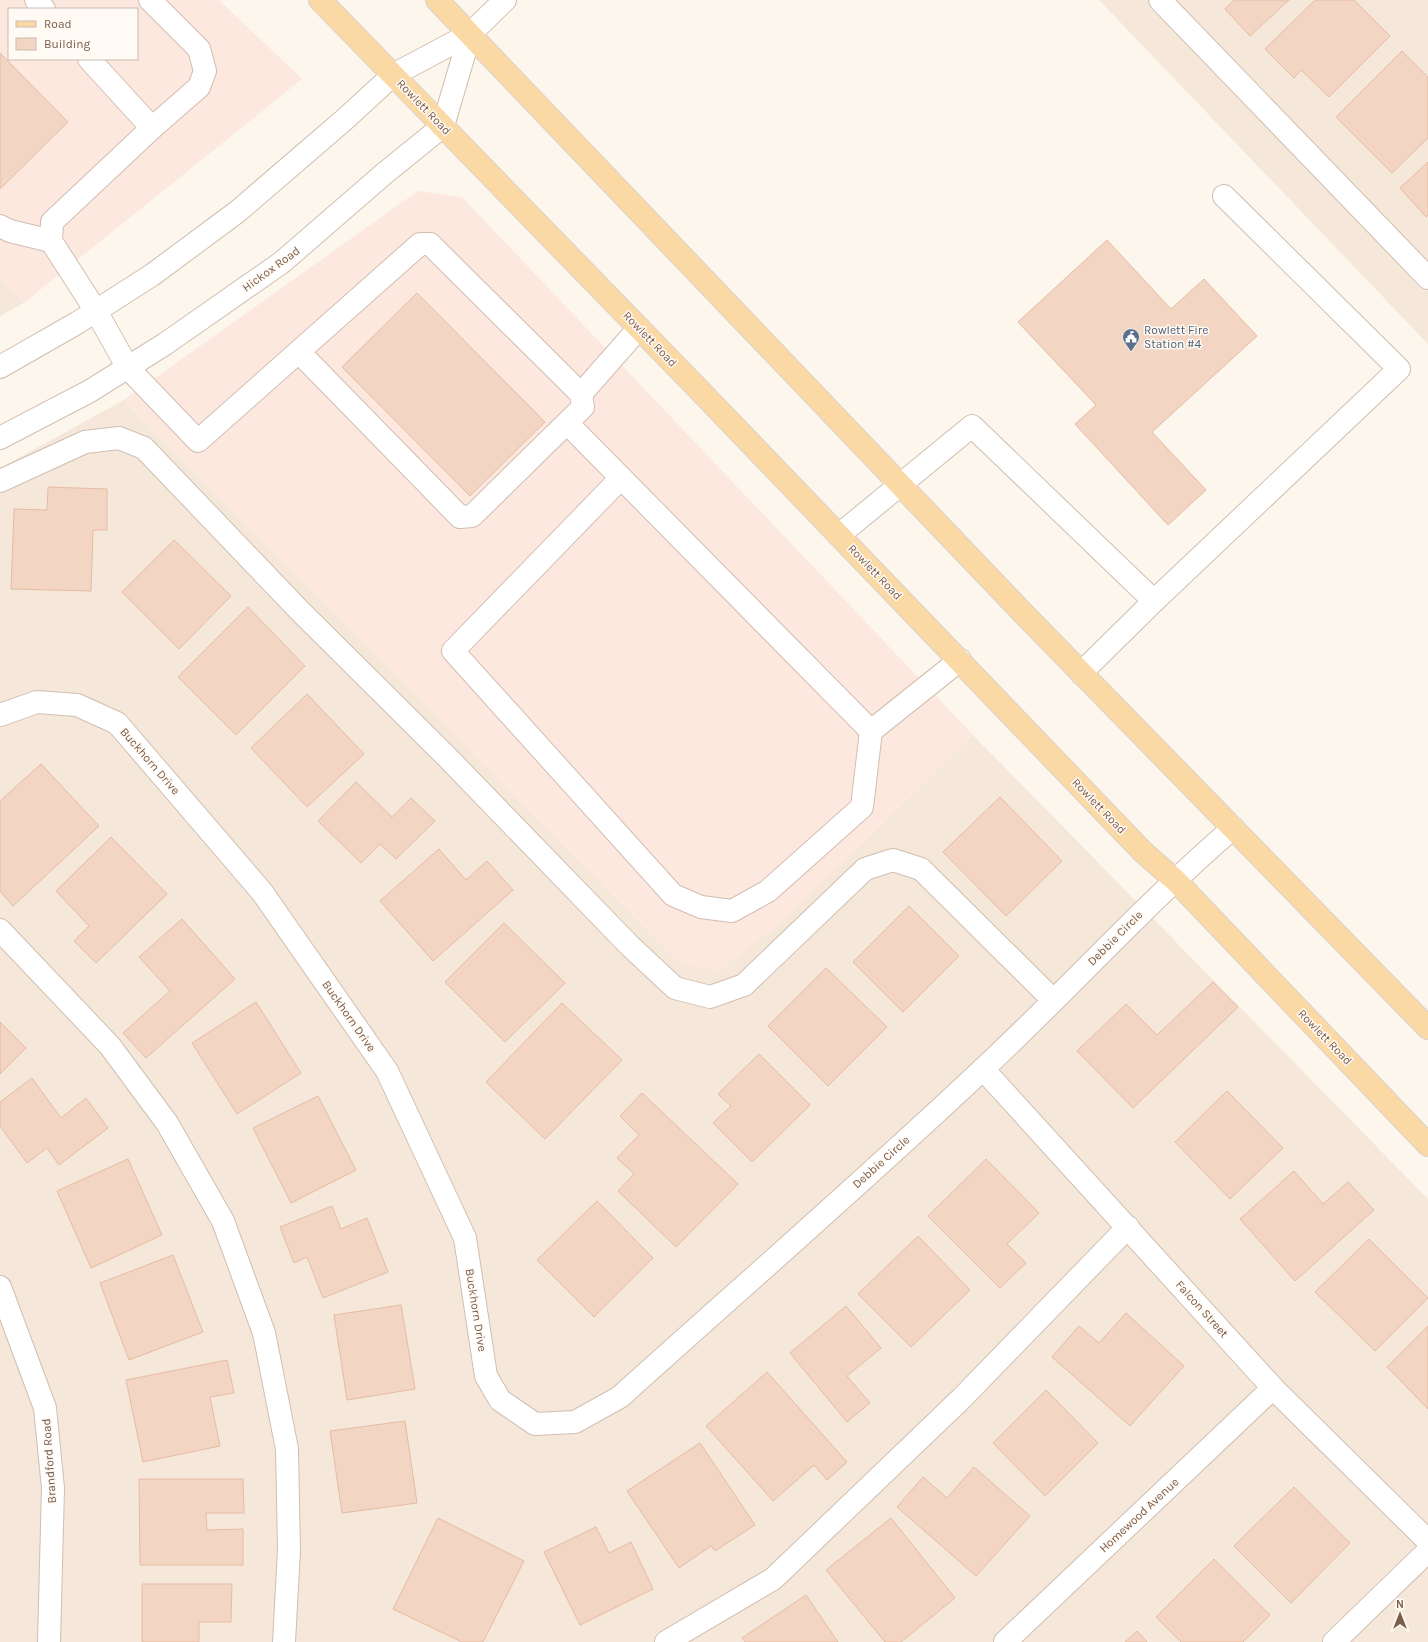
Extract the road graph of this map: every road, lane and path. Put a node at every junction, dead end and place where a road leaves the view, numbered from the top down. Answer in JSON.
{"nodes":[{"id":1,"x":36,"y":0,"type":"edge"},
{"id":2,"x":150,"y":0,"type":"edge"},
{"id":3,"x":320,"y":0,"type":"edge"},
{"id":4,"x":437,"y":0,"type":"edge"},
{"id":5,"x":505,"y":0,"type":"edge"},
{"id":6,"x":1160,"y":0,"type":"edge"},
{"id":7,"x":43,"y":8,"type":"edge"},
{"id":8,"x":470,"y":34,"type":"junction"},
{"id":9,"x":90,"y":60,"type":"edge"},
{"id":10,"x":393,"y":75,"type":"junction"},
{"id":11,"x":443,"y":126,"type":"junction"},
{"id":12,"x":152,"y":128,"type":"junction"},
{"id":13,"x":1224,"y":196,"type":"dead end"},
{"id":14,"x":0,"y":226,"type":"edge"},
{"id":15,"x":51,"y":241,"type":"junction"},
{"id":16,"x":1428,"y":278,"type":"edge"},
{"id":17,"x":96,"y":311,"type":"junction"},
{"id":18,"x":639,"y":328,"type":"junction"},
{"id":19,"x":298,"y":352,"type":"junction"},
{"id":20,"x":0,"y":367,"type":"edge"},
{"id":21,"x":128,"y":368,"type":"junction"},
{"id":22,"x":581,"y":394,"type":"junction"},
{"id":23,"x":567,"y":423,"type":"junction"},
{"id":24,"x":0,"y":438,"type":"edge"},
{"id":25,"x":621,"y":478,"type":"junction"},
{"id":26,"x":0,"y":481,"type":"edge"},
{"id":27,"x":900,"y":485,"type":"junction"},
{"id":28,"x":839,"y":535,"type":"junction"},
{"id":29,"x":1154,"y":601,"type":"junction"},
{"id":30,"x":960,"y":660,"type":"junction"},
{"id":31,"x":1081,"y":673,"type":"junction"},
{"id":32,"x":0,"y":715,"type":"edge"},
{"id":33,"x":871,"y":731,"type":"junction"},
{"id":34,"x":1233,"y":828,"type":"junction"},
{"id":35,"x":1175,"y":880,"type":"junction"},
{"id":36,"x":0,"y":930,"type":"edge"},
{"id":37,"x":1053,"y":1000,"type":"junction"},
{"id":38,"x":1428,"y":1028,"type":"edge"},
{"id":39,"x":983,"y":1069,"type":"junction"},
{"id":40,"x":1428,"y":1145,"type":"edge"},
{"id":41,"x":1128,"y":1227,"type":"junction"},
{"id":42,"x":0,"y":1287,"type":"edge"},
{"id":43,"x":1274,"y":1388,"type":"junction"},
{"id":44,"x":500,"y":1400,"type":"joint"},
{"id":45,"x":1428,"y":1541,"type":"edge"},
{"id":46,"x":1428,"y":1550,"type":"edge"},
{"id":47,"x":49,"y":1642,"type":"edge"},
{"id":48,"x":284,"y":1642,"type":"edge"},
{"id":49,"x":666,"y":1642,"type":"edge"},
{"id":50,"x":1005,"y":1642,"type":"edge"},
{"id":51,"x":1334,"y":1642,"type":"edge"}],
"edges":[{"from":1,"to":7,"type":"street"},
{"from":2,"to":12,"type":"street"},
{"from":3,"to":10,"type":"main road","name":"Rowlett Road"},
{"from":4,"to":8,"type":"main road"},
{"from":5,"to":8,"type":"street"},
{"from":6,"to":16,"type":"street"},
{"from":8,"to":10,"type":"street"},
{"from":8,"to":11,"type":"street"},
{"from":8,"to":27,"type":"main road"},
{"from":9,"to":12,"type":"street"},
{"from":10,"to":11,"type":"main road","name":"Rowlett Road"},
{"from":10,"to":17,"type":"street"},
{"from":11,"to":18,"type":"main road","name":"Rowlett Road"},
{"from":11,"to":21,"type":"street","name":"Hickox Road"},
{"from":12,"to":15,"type":"street"},
{"from":13,"to":29,"type":"street"},
{"from":14,"to":15,"type":"street"},
{"from":15,"to":17,"type":"street"},
{"from":17,"to":20,"type":"street"},
{"from":17,"to":21,"type":"street"},
{"from":18,"to":22,"type":"street"},
{"from":18,"to":28,"type":"main road","name":"Rowlett Road"},
{"from":19,"to":21,"type":"street"},
{"from":19,"to":22,"type":"street"},
{"from":19,"to":23,"type":"street"},
{"from":21,"to":24,"type":"street","name":"Hickox Road"},
{"from":22,"to":23,"type":"street"},
{"from":23,"to":25,"type":"street"},
{"from":25,"to":33,"type":"street"},
{"from":25,"to":33,"type":"street"},
{"from":26,"to":37,"type":"street"},
{"from":27,"to":28,"type":"street"},
{"from":27,"to":29,"type":"street"},
{"from":27,"to":31,"type":"main road"},
{"from":28,"to":30,"type":"main road","name":"Rowlett Road"},
{"from":29,"to":31,"type":"street"},
{"from":30,"to":33,"type":"street"},
{"from":30,"to":35,"type":"main road","name":"Rowlett Road"},
{"from":31,"to":34,"type":"main road"},
{"from":32,"to":44,"type":"street","name":"Buckhorn Drive"},
{"from":34,"to":35,"type":"street","name":"Debbie Circle"},
{"from":34,"to":38,"type":"main road"},
{"from":35,"to":37,"type":"street","name":"Debbie Circle"},
{"from":35,"to":40,"type":"main road","name":"Rowlett Road"},
{"from":36,"to":48,"type":"street"},
{"from":37,"to":39,"type":"street","name":"Debbie Circle"},
{"from":39,"to":41,"type":"street","name":"Falcon Street"},
{"from":39,"to":44,"type":"street","name":"Debbie Circle"},
{"from":41,"to":43,"type":"street","name":"Falcon Street"},
{"from":41,"to":49,"type":"street"},
{"from":42,"to":47,"type":"street","name":"Brandford Road"},
{"from":43,"to":45,"type":"street","name":"Falcon Street"},
{"from":43,"to":50,"type":"street","name":"Homewood Avenue"},
{"from":46,"to":51,"type":"street"}]}
